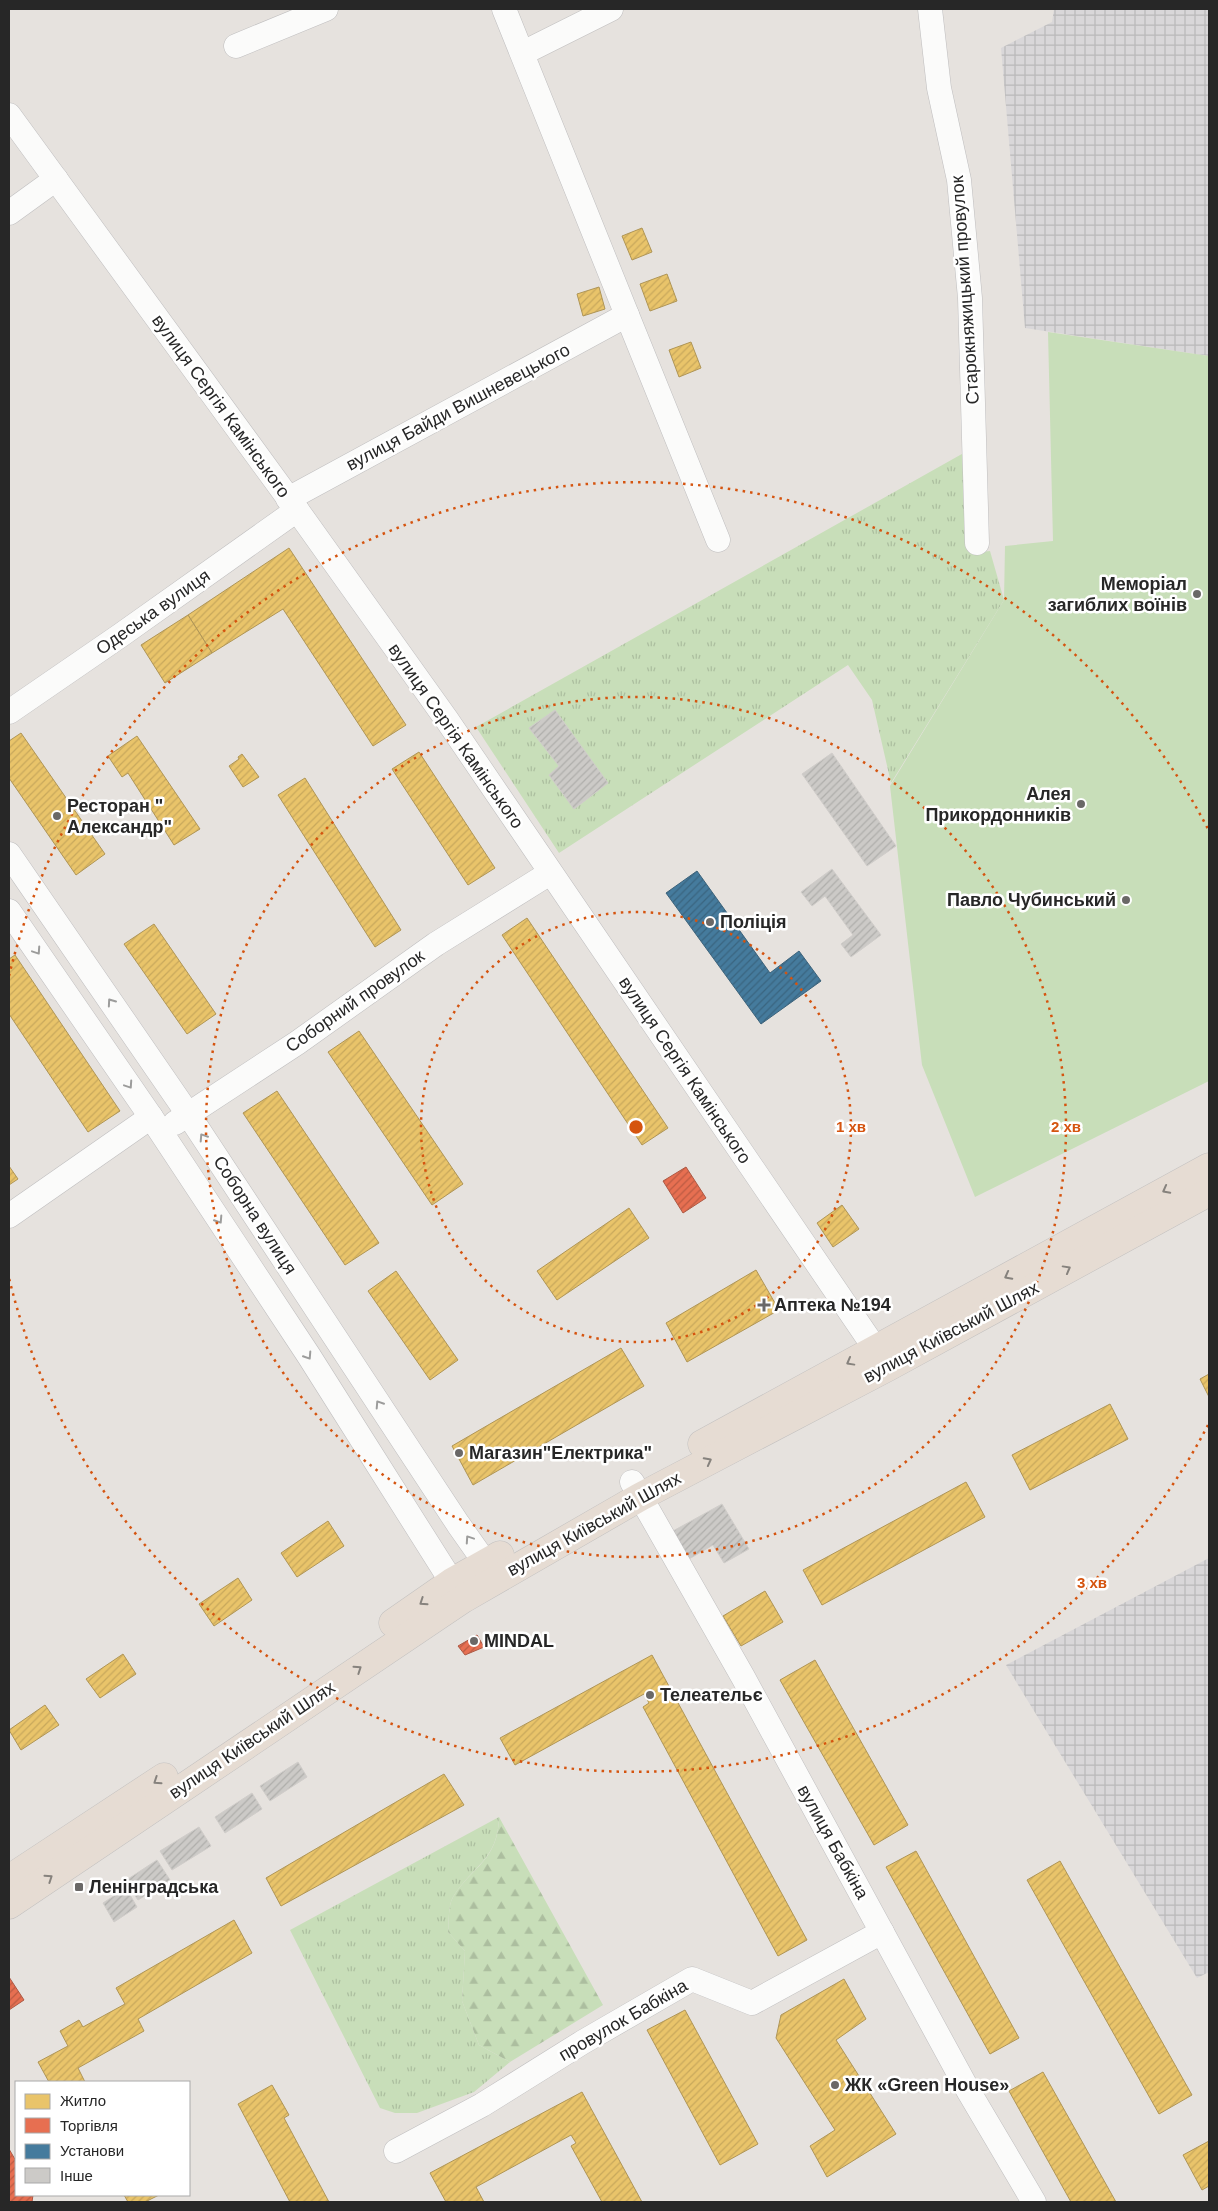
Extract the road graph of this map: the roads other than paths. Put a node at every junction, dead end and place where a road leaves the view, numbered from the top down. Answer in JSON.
{"nodes":[{"id":1,"x":326,"y":9,"type":"edge"},
{"id":2,"x":504,"y":9,"type":"edge"},
{"id":3,"x":611,"y":9,"type":"edge"},
{"id":4,"x":930,"y":9,"type":"edge"},
{"id":5,"x":236,"y":46,"type":"dead end"},
{"id":6,"x":523,"y":53,"type":"junction"},
{"id":7,"x":9,"y":115,"type":"edge"},
{"id":8,"x":56,"y":178,"type":"junction"},
{"id":9,"x":9,"y":212,"type":"edge"},
{"id":10,"x":627,"y":315,"type":"junction"},
{"id":11,"x":292,"y":504,"type":"junction"},
{"id":12,"x":718,"y":540,"type":"dead end"},
{"id":13,"x":977,"y":543,"type":"dead end"},
{"id":14,"x":9,"y":712,"type":"edge"},
{"id":15,"x":9,"y":854,"type":"edge"},
{"id":16,"x":550,"y":873,"type":"junction"},
{"id":17,"x":9,"y":911,"type":"edge"},
{"id":18,"x":188,"y":1114,"type":"junction"},
{"id":19,"x":156,"y":1125,"type":"junction"},
{"id":20,"x":1209,"y":1167,"type":"edge"},
{"id":21,"x":1209,"y":1192,"type":"edge"},
{"id":22,"x":9,"y":1216,"type":"edge"},
{"id":23,"x":881,"y":1357,"type":"junction"},
{"id":24,"x":636,"y":1490,"type":"junction"},
{"id":25,"x":491,"y":1571,"type":"junction"},
{"id":26,"x":457,"y":1590,"type":"junction"},
{"id":27,"x":9,"y":1879,"type":"edge"},
{"id":28,"x":9,"y":1905,"type":"edge"},
{"id":29,"x":882,"y":1932,"type":"junction"},
{"id":30,"x":396,"y":2150,"type":"dead end"},
{"id":31,"x":1034,"y":2202,"type":"edge"}],
"edges":[{"from":1,"to":5,"type":"street"},
{"from":2,"to":6,"type":"street"},
{"from":3,"to":6,"type":"street"},
{"from":4,"to":13,"type":"street","name":"Старокняжицький провулок"},
{"from":6,"to":10,"type":"street"},
{"from":7,"to":8,"type":"street","name":"вулиця Сергія Камінського"},
{"from":8,"to":9,"type":"street"},
{"from":8,"to":11,"type":"street","name":"вулиця Сергія Камінського"},
{"from":10,"to":11,"type":"street","name":"вулиця Байди Вишневецького"},
{"from":10,"to":12,"type":"street"},
{"from":11,"to":14,"type":"street","name":"Одеська вулиця"},
{"from":11,"to":16,"type":"street","name":"вулиця Сергія Камінського"},
{"from":18,"to":15,"type":"street","name":"Соборна вулиця","one_way":true},
{"from":16,"to":18,"type":"street","name":"Соборний провулок"},
{"from":16,"to":23,"type":"street","name":"вулиця Сергія Камінського"},
{"from":17,"to":19,"type":"street","name":"Соборна вулиця","one_way":true},
{"from":18,"to":19,"type":"street","name":"Соборний провулок"},
{"from":25,"to":18,"type":"street","name":"Соборна вулиця","one_way":true},
{"from":19,"to":22,"type":"street","name":"Соборний провулок"},
{"from":19,"to":26,"type":"street","name":"Соборна вулиця","one_way":true},
{"from":20,"to":23,"type":"highway","name":"вулиця Київський Шлях","one_way":true},
{"from":23,"to":21,"type":"highway","name":"вулиця Київський Шлях","one_way":true},
{"from":23,"to":24,"type":"highway","name":"вулиця Київський Шлях"},
{"from":24,"to":25,"type":"highway","name":"вулиця Київський Шлях"},
{"from":24,"to":29,"type":"street","name":"вулиця Бабкіна"},
{"from":25,"to":26,"type":"highway","name":"вулиця Київський Шлях"},
{"from":26,"to":27,"type":"highway","name":"вулиця Київський Шлях","one_way":true},
{"from":28,"to":26,"type":"highway","name":"вулиця Київський Шлях","one_way":true},
{"from":29,"to":30,"type":"street","name":"провулок Бабкіна"},
{"from":29,"to":31,"type":"street","name":"вулиця Бабкіна"}]}
